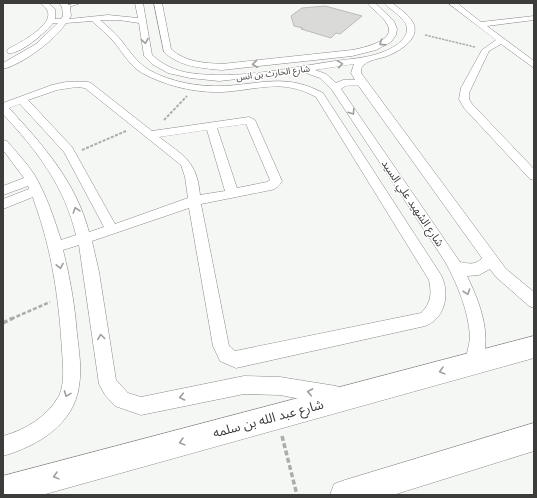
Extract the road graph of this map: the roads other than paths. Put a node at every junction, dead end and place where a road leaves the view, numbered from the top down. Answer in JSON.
{"nodes":[{"id":1,"x":44,"y":3,"type":"edge"},
{"id":2,"x":79,"y":3,"type":"edge"},
{"id":3,"x":158,"y":3,"type":"edge"},
{"id":4,"x":371,"y":3,"type":"edge"},
{"id":5,"x":388,"y":3,"type":"edge"},
{"id":6,"x":452,"y":3,"type":"edge"},
{"id":7,"x":139,"y":5,"type":"edge"},
{"id":8,"x":65,"y":12,"type":"edge"},
{"id":9,"x":52,"y":18,"type":"junction"},
{"id":10,"x":534,"y":18,"type":"edge"},
{"id":11,"x":94,"y":19,"type":"junction"},
{"id":12,"x":141,"y":21,"type":"junction"},
{"id":13,"x":480,"y":24,"type":"junction"},
{"id":14,"x":501,"y":40,"type":"junction"},
{"id":15,"x":3,"y":55,"type":"edge"},
{"id":16,"x":366,"y":59,"type":"junction"},
{"id":17,"x":184,"y":61,"type":"junction"},
{"id":18,"x":534,"y":65,"type":"edge"},
{"id":19,"x":3,"y":66,"type":"edge"},
{"id":20,"x":304,"y":70,"type":"junction"},
{"id":21,"x":170,"y":71,"type":"junction"},
{"id":22,"x":360,"y":82,"type":"junction"},
{"id":23,"x":336,"y":88,"type":"junction"},
{"id":24,"x":22,"y":100,"type":"junction"},
{"id":25,"x":3,"y":108,"type":"edge"},
{"id":26,"x":211,"y":125,"type":"junction"},
{"id":27,"x":150,"y":135,"type":"junction"},
{"id":28,"x":3,"y":143,"type":"edge"},
{"id":29,"x":534,"y":176,"type":"edge"},
{"id":30,"x":34,"y":186,"type":"junction"},
{"id":31,"x":3,"y":191,"type":"edge"},
{"id":32,"x":232,"y":193,"type":"junction"},
{"id":33,"x":194,"y":201,"type":"junction"},
{"id":34,"x":3,"y":204,"type":"edge"},
{"id":35,"x":112,"y":230,"type":"junction"},
{"id":36,"x":84,"y":238,"type":"junction"},
{"id":37,"x":56,"y":247,"type":"junction"},
{"id":38,"x":490,"y":258,"type":"junction"},
{"id":39,"x":455,"y":267,"type":"junction"},
{"id":40,"x":534,"y":301,"type":"edge"},
{"id":41,"x":534,"y":347,"type":"edge"},
{"id":42,"x":474,"y":363,"type":"junction"},
{"id":43,"x":348,"y":396,"type":"junction"},
{"id":44,"x":534,"y":437,"type":"edge"},
{"id":45,"x":3,"y":446,"type":"edge"},
{"id":46,"x":406,"y":485,"type":"edge"},
{"id":47,"x":3,"y":491,"type":"edge"},
{"id":48,"x":345,"y":495,"type":"edge"}],
"edges":[{"from":1,"to":9,"type":"street"},
{"from":2,"to":8,"type":"lane"},
{"from":3,"to":17,"type":"street","name":"شارع الحارث بن انس"},
{"from":4,"to":17,"type":"street","name":"شارع الحارث بن انس","one_way":true},
{"from":5,"to":16,"type":"street","name":"شارع الحارث بن انس"},
{"from":6,"to":13,"type":"street"},
{"from":7,"to":8,"type":"street"},
{"from":7,"to":12,"type":"street","name":"شارع الحارث بن انس"},
{"from":8,"to":9,"type":"street"},
{"from":8,"to":11,"type":"street"},
{"from":8,"to":19,"type":"street"},
{"from":9,"to":15,"type":"street"},
{"from":10,"to":13,"type":"street"},
{"from":11,"to":12,"type":"street"},
{"from":11,"to":33,"type":"street"},
{"from":12,"to":21,"type":"street","name":"شارع الحارث بن انس","one_way":true},
{"from":13,"to":14,"type":"street"},
{"from":14,"to":18,"type":"street"},
{"from":14,"to":29,"type":"street"},
{"from":20,"to":16,"type":"street","name":"شارع الحارث بن انس","one_way":true},
{"from":16,"to":22,"type":"street"},
{"from":17,"to":21,"type":"street"},
{"from":20,"to":21,"type":"street","name":"شارع الحارث بن انس"},
{"from":20,"to":23,"type":"street","name":"شارع الشهيد علي السيد"},
{"from":22,"to":23,"type":"street"},
{"from":22,"to":38,"type":"street"},
{"from":23,"to":39,"type":"street","name":"شارع الشهيد علي السيد","one_way":true},
{"from":24,"to":25,"type":"street"},
{"from":24,"to":27,"type":"street"},
{"from":24,"to":35,"type":"street"},
{"from":36,"to":25,"type":"street","one_way":true},
{"from":26,"to":27,"type":"street"},
{"from":26,"to":32,"type":"street"},
{"from":26,"to":32,"type":"street"},
{"from":27,"to":33,"type":"street"},
{"from":28,"to":30,"type":"street"},
{"from":30,"to":31,"type":"street"},
{"from":30,"to":34,"type":"street"},
{"from":30,"to":37,"type":"street"},
{"from":32,"to":33,"type":"street"},
{"from":33,"to":35,"type":"street"},
{"from":35,"to":36,"type":"street"},
{"from":36,"to":37,"type":"street"},
{"from":43,"to":36,"type":"street","one_way":true},
{"from":37,"to":45,"type":"street","one_way":true},
{"from":38,"to":39,"type":"street"},
{"from":38,"to":40,"type":"street"},
{"from":39,"to":42,"type":"street","name":"شارع الشهيد علي السيد","one_way":true},
{"from":41,"to":42,"type":"main road","name":"شارع عبد الله بن سلمه"},
{"from":42,"to":43,"type":"main road","name":"شارع عبد الله بن سلمه","one_way":true},
{"from":43,"to":47,"type":"main road","name":"شارع عبد الله بن سلمه","one_way":true},
{"from":44,"to":46,"type":"main road"},
{"from":46,"to":48,"type":"main road"}]}
